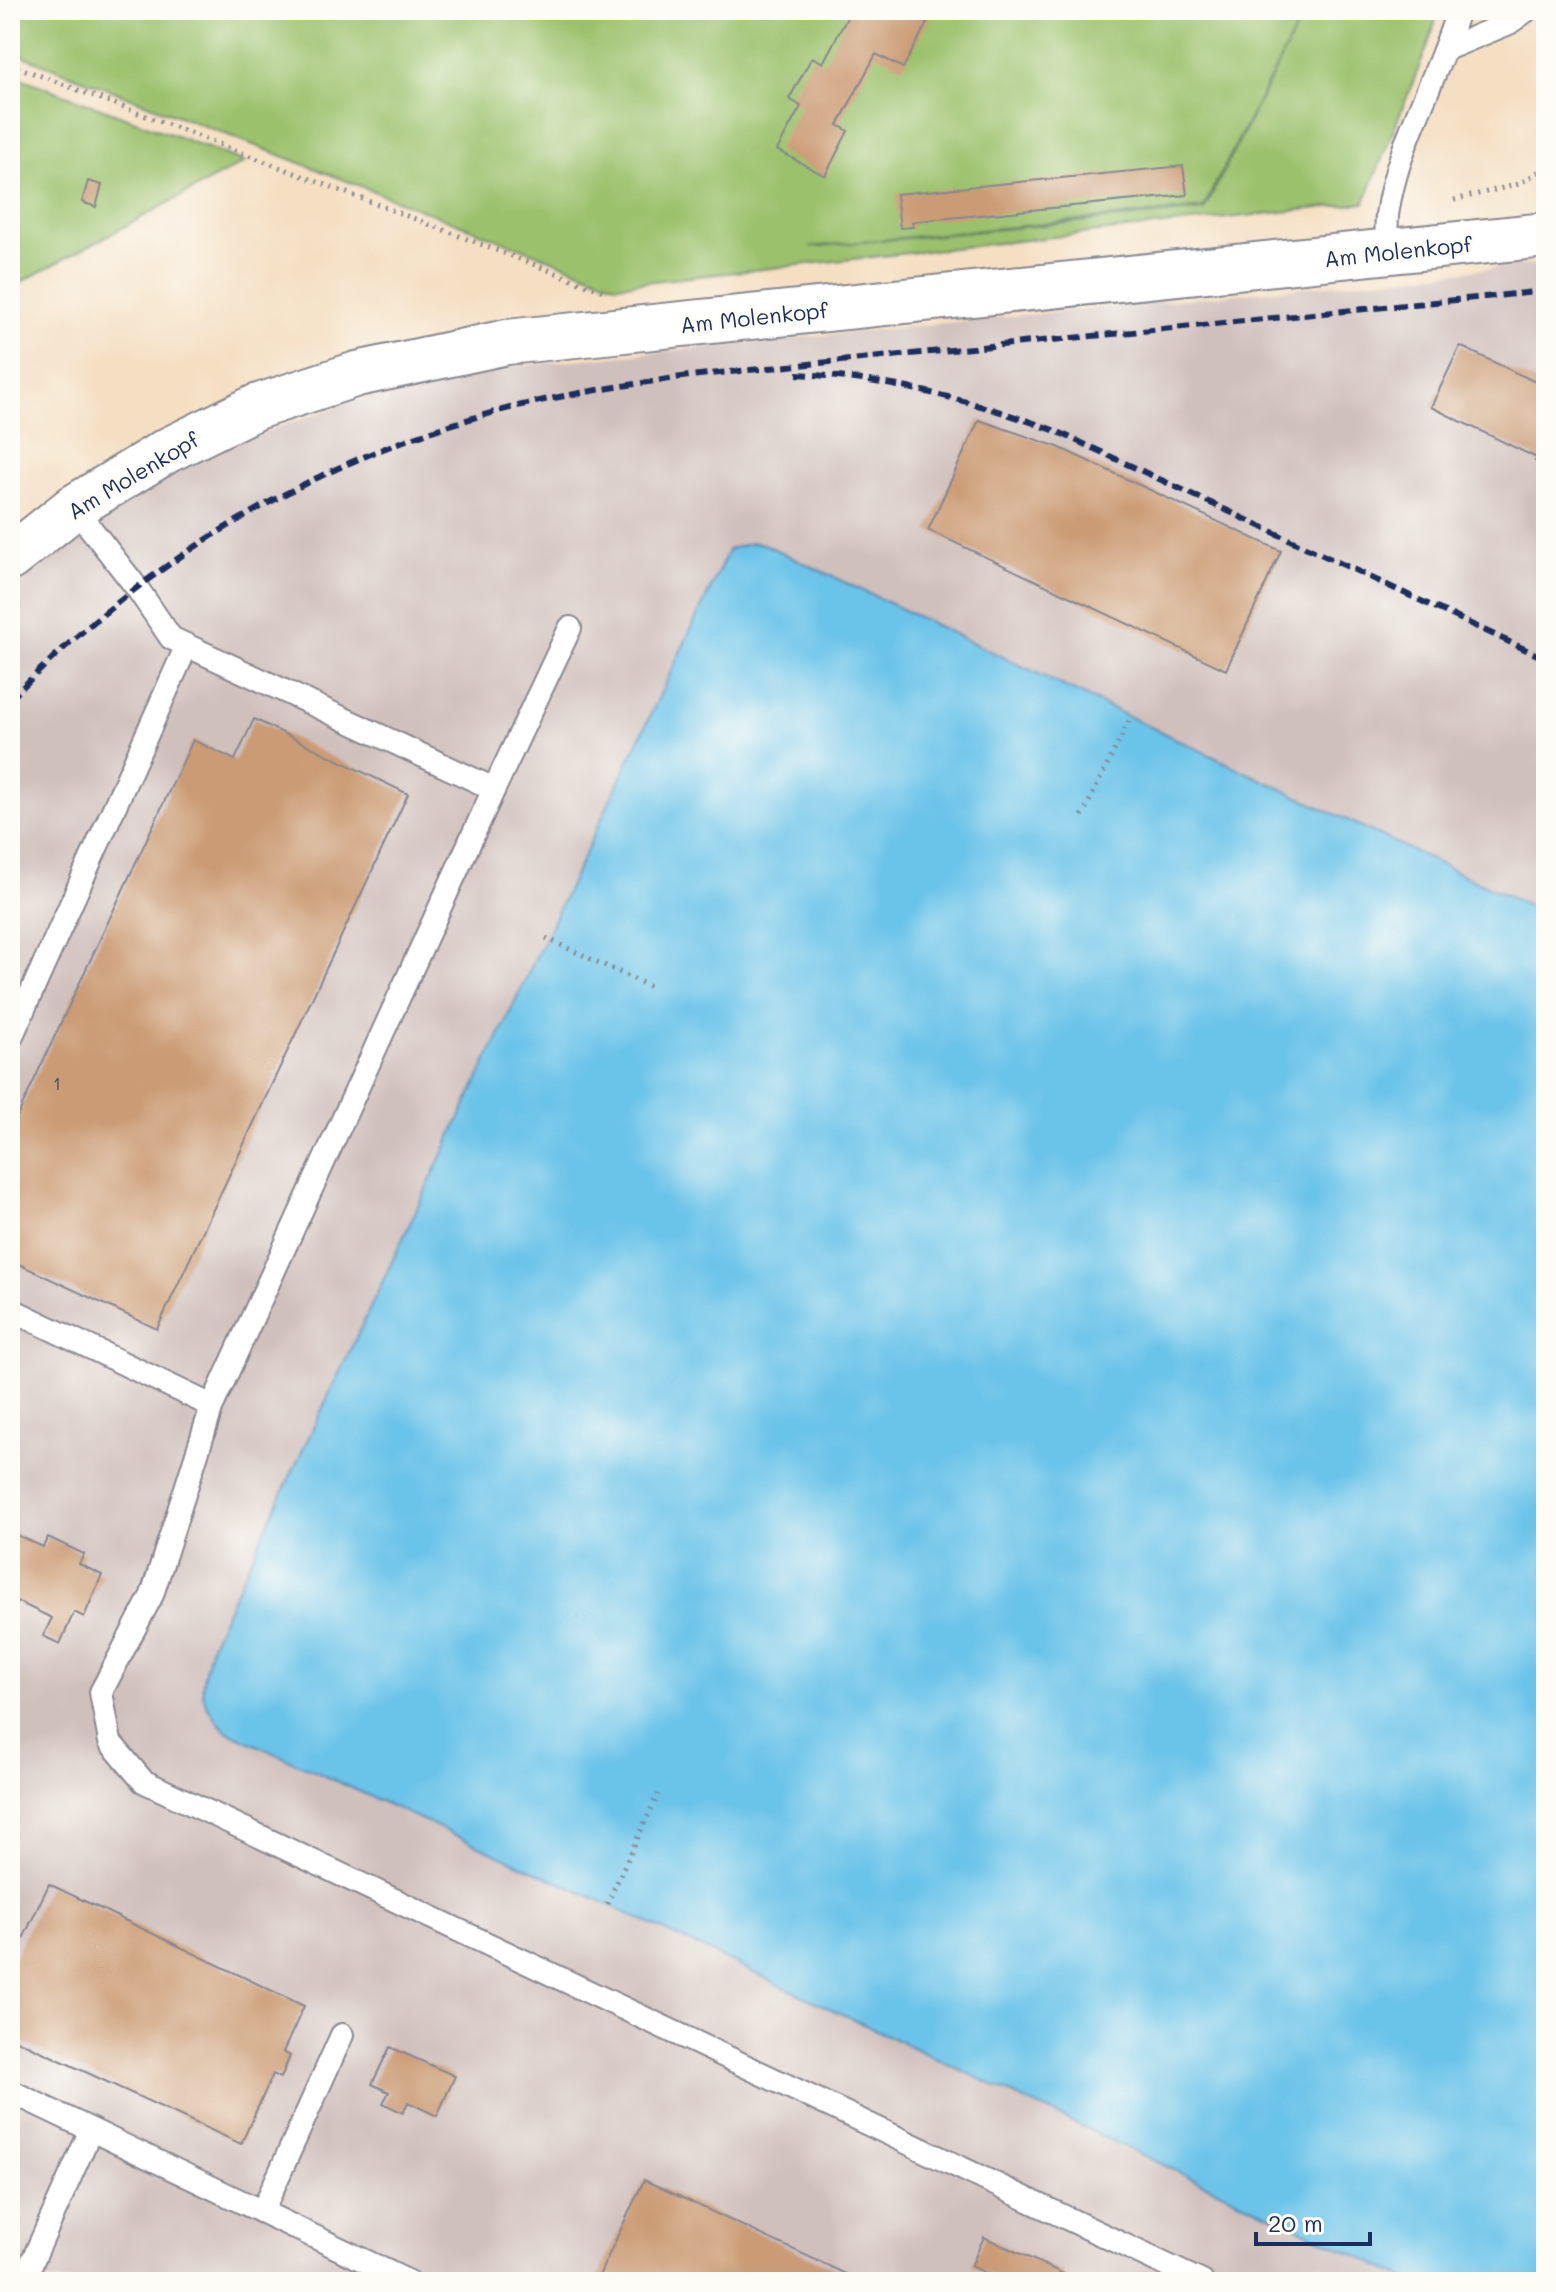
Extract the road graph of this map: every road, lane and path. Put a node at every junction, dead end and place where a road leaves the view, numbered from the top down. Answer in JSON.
{"nodes":[{"id":1,"x":1458,"y":10,"type":"edge"},
{"id":2,"x":1527,"y":10,"type":"edge"},
{"id":3,"x":1446,"y":49,"type":"junction"},
{"id":4,"x":10,"y":64,"type":"edge"},
{"id":5,"x":1546,"y":235,"type":"edge"},
{"id":6,"x":1387,"y":253,"type":"junction"},
{"id":7,"x":608,"y":293,"type":"dead end"},
{"id":8,"x":74,"y":507,"type":"junction"},
{"id":9,"x":10,"y":558,"type":"edge"},
{"id":10,"x":570,"y":628,"type":"dead end"},
{"id":11,"x":187,"y":645,"type":"junction"},
{"id":12,"x":1130,"y":719,"type":"dead end"},
{"id":13,"x":494,"y":789,"type":"junction"},
{"id":14,"x":1082,"y":816,"type":"dead end"},
{"id":15,"x":546,"y":938,"type":"dead end"},
{"id":16,"x":653,"y":988,"type":"dead end"},
{"id":17,"x":10,"y":1040,"type":"edge"},
{"id":18,"x":10,"y":1309,"type":"edge"},
{"id":19,"x":212,"y":1406,"type":"junction"},
{"id":20,"x":658,"y":1794,"type":"dead end"},
{"id":21,"x":607,"y":1904,"type":"dead end"},
{"id":22,"x":342,"y":2035,"type":"dead end"},
{"id":23,"x":10,"y":2091,"type":"edge"},
{"id":24,"x":91,"y":2130,"type":"junction"},
{"id":25,"x":262,"y":2212,"type":"junction"},
{"id":26,"x":23,"y":2282,"type":"edge"},
{"id":27,"x":409,"y":2282,"type":"edge"},
{"id":28,"x":1202,"y":2282,"type":"edge"}],
"edges":[{"from":1,"to":3,"type":"lane"},
{"from":2,"to":3,"type":"lane"},
{"from":3,"to":6,"type":"lane"},
{"from":4,"to":7,"type":"path"},
{"from":5,"to":6,"type":"street","name":"Am Molenkopf"},
{"from":6,"to":8,"type":"street","name":"Am Molenkopf"},
{"from":8,"to":9,"type":"street","name":"Am Molenkopf"},
{"from":8,"to":11,"type":"lane"},
{"from":10,"to":13,"type":"lane"},
{"from":11,"to":13,"type":"lane"},
{"from":11,"to":17,"type":"lane"},
{"from":12,"to":14,"type":"path"},
{"from":13,"to":19,"type":"lane"},
{"from":15,"to":16,"type":"path"},
{"from":18,"to":19,"type":"lane"},
{"from":19,"to":28,"type":"lane"},
{"from":20,"to":21,"type":"path"},
{"from":22,"to":25,"type":"lane"},
{"from":23,"to":24,"type":"lane"},
{"from":24,"to":25,"type":"lane"},
{"from":24,"to":26,"type":"lane"},
{"from":25,"to":27,"type":"lane"}]}
